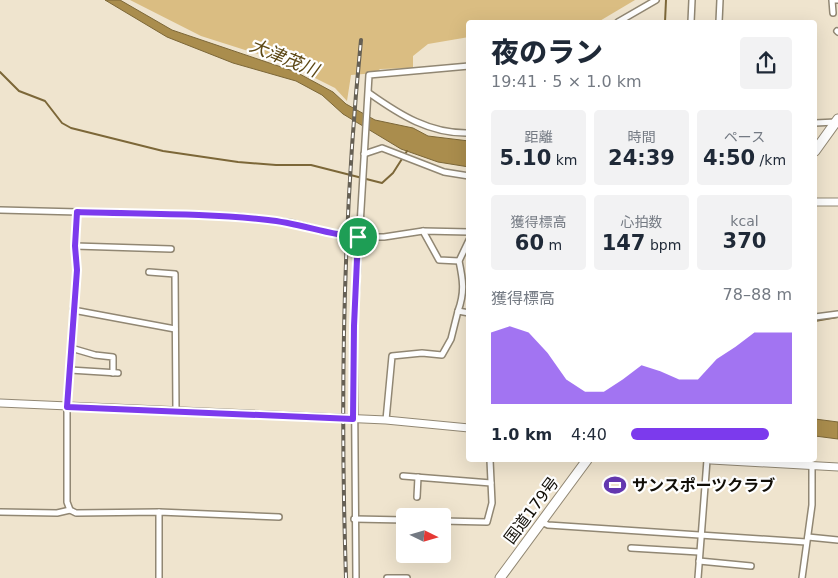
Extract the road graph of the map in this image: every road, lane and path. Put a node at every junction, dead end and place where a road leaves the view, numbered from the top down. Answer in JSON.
{"nodes":[{"id":1,"x":656,"y":0,"type":"edge"},
{"id":2,"x":692,"y":0,"type":"edge"},
{"id":3,"x":720,"y":0,"type":"edge"},
{"id":4,"x":838,"y":0,"type":"edge"},
{"id":5,"x":833,"y":13,"type":"dead end"},
{"id":6,"x":621,"y":20,"type":"edge"},
{"id":7,"x":691,"y":20,"type":"edge"},
{"id":8,"x":719,"y":20,"type":"edge"},
{"id":9,"x":466,"y":66,"type":"edge"},
{"id":10,"x":370,"y":93,"type":"junction"},
{"id":11,"x":837,"y":121,"type":"edge"},
{"id":12,"x":817,"y":123,"type":"edge"},
{"id":13,"x":466,"y":133,"type":"edge"},
{"id":14,"x":817,"y":148,"type":"edge"},
{"id":15,"x":364,"y":154,"type":"junction"},
{"id":16,"x":466,"y":175,"type":"edge"},
{"id":17,"x":817,"y":202,"type":"edge"},
{"id":18,"x":838,"y":202,"type":"edge"},
{"id":19,"x":0,"y":210,"type":"edge"},
{"id":20,"x":77,"y":212,"type":"junction"},
{"id":21,"x":423,"y":231,"type":"junction"},
{"id":22,"x":466,"y":232,"type":"edge"},
{"id":23,"x":358,"y":237,"type":"junction"},
{"id":24,"x":75,"y":246,"type":"junction"},
{"id":25,"x":466,"y":246,"type":"edge"},
{"id":26,"x":171,"y":249,"type":"dead end"},
{"id":27,"x":459,"y":261,"type":"junction"},
{"id":28,"x":149,"y":272,"type":"dead end"},
{"id":29,"x":466,"y":273,"type":"edge"},
{"id":30,"x":74,"y":310,"type":"junction"},
{"id":31,"x":458,"y":311,"type":"junction"},
{"id":32,"x":466,"y":312,"type":"edge"},
{"id":33,"x":838,"y":314,"type":"edge"},
{"id":34,"x":817,"y":317,"type":"edge"},
{"id":35,"x":174,"y":329,"type":"junction"},
{"id":36,"x":71,"y":348,"type":"junction"},
{"id":37,"x":70,"y":370,"type":"junction"},
{"id":38,"x":0,"y":403,"type":"edge"},
{"id":39,"x":67,"y":407,"type":"junction"},
{"id":40,"x":176,"y":411,"type":"junction"},
{"id":41,"x":353,"y":419,"type":"junction"},
{"id":42,"x":386,"y":420,"type":"junction"},
{"id":43,"x":466,"y":428,"type":"edge"},
{"id":44,"x":490,"y":462,"type":"edge"},
{"id":45,"x":586,"y":462,"type":"edge"},
{"id":46,"x":708,"y":462,"type":"edge"},
{"id":47,"x":751,"y":462,"type":"edge"},
{"id":48,"x":812,"y":465,"type":"junction"},
{"id":49,"x":838,"y":467,"type":"edge"},
{"id":50,"x":403,"y":476,"type":"dead end"},
{"id":51,"x":418,"y":477,"type":"junction"},
{"id":52,"x":491,"y":483,"type":"junction"},
{"id":53,"x":417,"y":497,"type":"dead end"},
{"id":54,"x":70,"y":510,"type":"junction"},
{"id":55,"x":0,"y":512,"type":"edge"},
{"id":56,"x":158,"y":512,"type":"junction"},
{"id":57,"x":279,"y":517,"type":"dead end"},
{"id":58,"x":354,"y":519,"type":"junction"},
{"id":59,"x":396,"y":520,"type":"edge"},
{"id":60,"x":451,"y":521,"type":"edge"},
{"id":61,"x":541,"y":522,"type":"junction"},
{"id":62,"x":700,"y":534,"type":"junction"},
{"id":63,"x":807,"y":539,"type":"junction"},
{"id":64,"x":838,"y":540,"type":"edge"},
{"id":65,"x":631,"y":548,"type":"dead end"},
{"id":66,"x":699,"y":552,"type":"junction"},
{"id":67,"x":699,"y":561,"type":"junction"},
{"id":68,"x":751,"y":566,"type":"dead end"},
{"id":69,"x":159,"y":578,"type":"edge"},
{"id":70,"x":356,"y":578,"type":"edge"},
{"id":71,"x":388,"y":578,"type":"edge"},
{"id":72,"x":407,"y":578,"type":"edge"},
{"id":73,"x":500,"y":578,"type":"edge"},
{"id":74,"x":698,"y":578,"type":"edge"},
{"id":75,"x":802,"y":578,"type":"edge"}],
"edges":[{"from":1,"to":6,"type":"street"},
{"from":2,"to":7,"type":"street"},
{"from":3,"to":8,"type":"street"},
{"from":4,"to":5,"type":"street"},
{"from":9,"to":10,"type":"street"},
{"from":10,"to":13,"type":"street"},
{"from":10,"to":15,"type":"street"},
{"from":11,"to":12,"type":"street"},
{"from":11,"to":14,"type":"highway"},
{"from":15,"to":16,"type":"street"},
{"from":15,"to":23,"type":"street"},
{"from":17,"to":18,"type":"main road"},
{"from":19,"to":20,"type":"street"},
{"from":20,"to":23,"type":"street"},
{"from":20,"to":24,"type":"street"},
{"from":21,"to":22,"type":"street"},
{"from":21,"to":23,"type":"street"},
{"from":21,"to":27,"type":"street"},
{"from":23,"to":41,"type":"street"},
{"from":24,"to":26,"type":"street"},
{"from":24,"to":30,"type":"street"},
{"from":25,"to":27,"type":"street"},
{"from":27,"to":29,"type":"street"},
{"from":28,"to":35,"type":"street"},
{"from":29,"to":31,"type":"street"},
{"from":30,"to":35,"type":"street"},
{"from":30,"to":36,"type":"street"},
{"from":31,"to":32,"type":"street"},
{"from":31,"to":42,"type":"street"},
{"from":33,"to":34,"type":"street"},
{"from":35,"to":40,"type":"street"},
{"from":36,"to":37,"type":"street"},
{"from":36,"to":37,"type":"street"},
{"from":37,"to":39,"type":"street"},
{"from":38,"to":39,"type":"main road"},
{"from":39,"to":40,"type":"main road"},
{"from":39,"to":54,"type":"street"},
{"from":40,"to":41,"type":"main road"},
{"from":41,"to":42,"type":"main road"},
{"from":41,"to":58,"type":"street"},
{"from":42,"to":43,"type":"main road"},
{"from":44,"to":52,"type":"street"},
{"from":45,"to":61,"type":"highway","name":"国道179号"},
{"from":46,"to":62,"type":"street"},
{"from":47,"to":48,"type":"main road"},
{"from":48,"to":49,"type":"main road"},
{"from":48,"to":63,"type":"street"},
{"from":50,"to":51,"type":"street"},
{"from":51,"to":52,"type":"street"},
{"from":51,"to":53,"type":"street"},
{"from":52,"to":60,"type":"street"},
{"from":54,"to":55,"type":"street"},
{"from":54,"to":56,"type":"street"},
{"from":56,"to":57,"type":"street"},
{"from":56,"to":69,"type":"street"},
{"from":58,"to":59,"type":"street"},
{"from":58,"to":70,"type":"street"},
{"from":61,"to":62,"type":"street"},
{"from":61,"to":73,"type":"highway","name":"国道179号"},
{"from":62,"to":63,"type":"street"},
{"from":62,"to":66,"type":"street"},
{"from":63,"to":64,"type":"street"},
{"from":63,"to":75,"type":"street"},
{"from":65,"to":66,"type":"street"},
{"from":66,"to":67,"type":"street"},
{"from":67,"to":68,"type":"street"},
{"from":67,"to":74,"type":"street"},
{"from":71,"to":72,"type":"street"}]}
